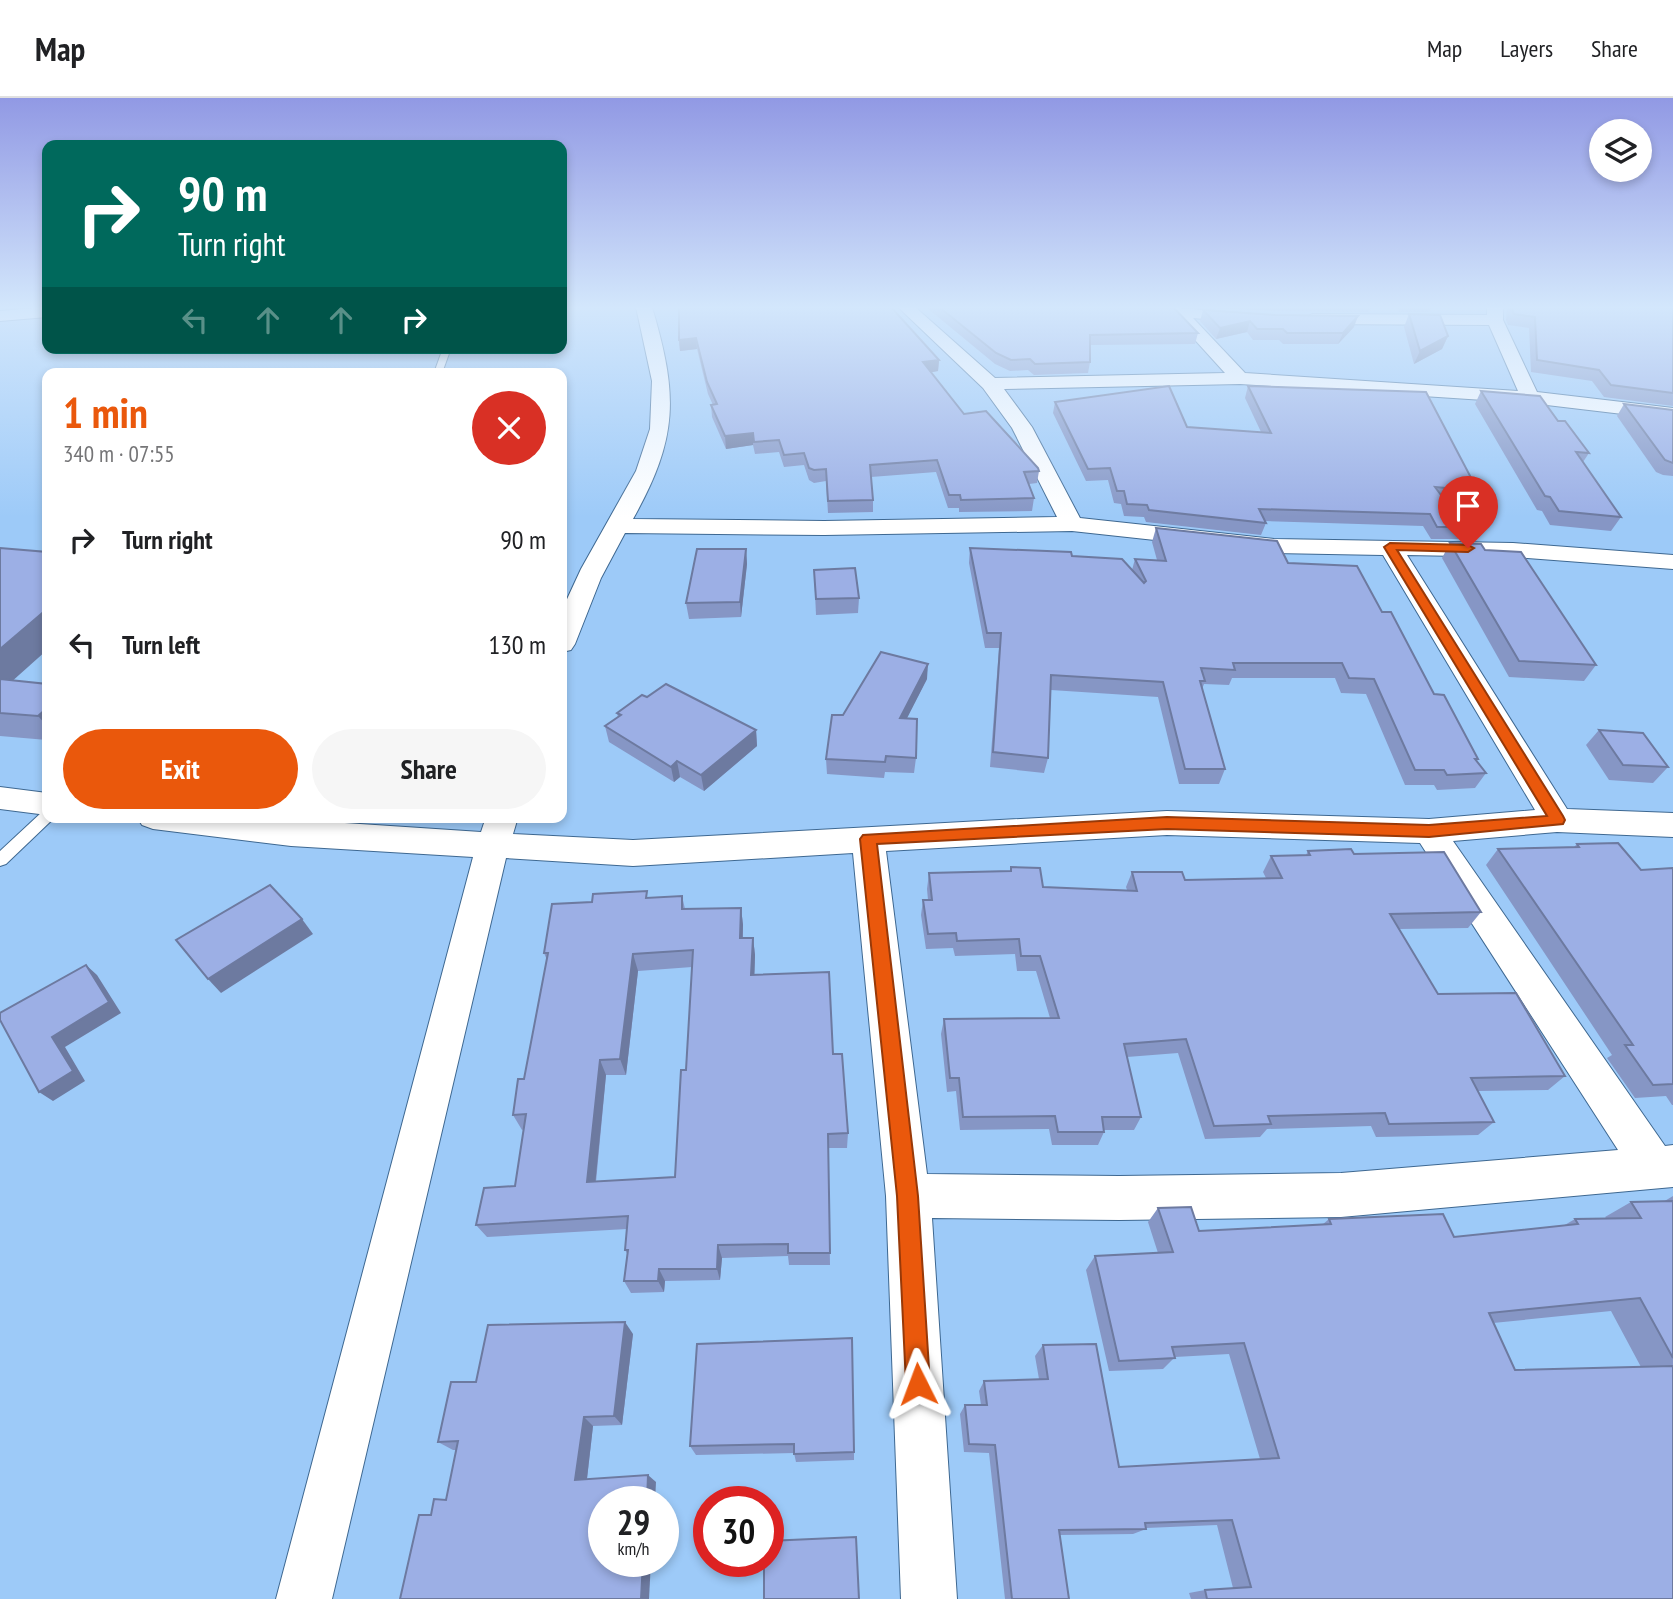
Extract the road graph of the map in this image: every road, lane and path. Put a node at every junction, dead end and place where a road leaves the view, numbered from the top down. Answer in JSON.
{"nodes":[{"id":1,"x":661,"y":377,"type":"edge"},
{"id":2,"x":982,"y":377,"type":"edge"},
{"id":3,"x":1522,"y":377,"type":"edge"},
{"id":4,"x":1240,"y":378,"type":"joint"},
{"id":5,"x":990,"y":384,"type":"junction"},
{"id":6,"x":1530,"y":397,"type":"junction"},
{"id":7,"x":1673,"y":414,"type":"edge"},
{"id":8,"x":1072,"y":524,"type":"junction"},
{"id":9,"x":619,"y":526,"type":"junction"},
{"id":10,"x":1390,"y":547,"type":"junction"},
{"id":11,"x":1673,"y":562,"type":"edge"},
{"id":12,"x":567,"y":632,"type":"edge"},
{"id":13,"x":0,"y":798,"type":"edge"},
{"id":14,"x":42,"y":803,"type":"edge"},
{"id":15,"x":1557,"y":820,"type":"junction"},
{"id":16,"x":42,"y":821,"type":"edge"},
{"id":17,"x":202,"y":823,"type":"edge"},
{"id":18,"x":1673,"y":825,"type":"edge"},
{"id":19,"x":498,"y":831,"type":"edge"},
{"id":20,"x":1429,"y":831,"type":"junction"},
{"id":21,"x":868,"y":839,"type":"junction"},
{"id":22,"x":0,"y":860,"type":"edge"},
{"id":23,"x":1664,"y":1166,"type":"edge"},
{"id":24,"x":908,"y":1196,"type":"junction"},
{"id":25,"x":304,"y":1599,"type":"edge"},
{"id":26,"x":929,"y":1599,"type":"edge"}],
"edges":[{"from":1,"to":9,"type":"street"},
{"from":2,"to":5,"type":"street"},
{"from":3,"to":6,"type":"street"},
{"from":4,"to":5,"type":"street"},
{"from":4,"to":6,"type":"street"},
{"from":5,"to":8,"type":"street"},
{"from":6,"to":7,"type":"street"},
{"from":8,"to":9,"type":"street"},
{"from":8,"to":10,"type":"street"},
{"from":9,"to":12,"type":"street"},
{"from":10,"to":11,"type":"street"},
{"from":10,"to":15,"type":"street"},
{"from":13,"to":14,"type":"street"},
{"from":15,"to":18,"type":"street"},
{"from":15,"to":20,"type":"street"},
{"from":16,"to":22,"type":"lane"},
{"from":17,"to":19,"type":"street"},
{"from":19,"to":21,"type":"street"},
{"from":19,"to":25,"type":"street"},
{"from":20,"to":21,"type":"street"},
{"from":20,"to":23,"type":"street"},
{"from":21,"to":24,"type":"street"},
{"from":23,"to":24,"type":"street"},
{"from":24,"to":26,"type":"street"}]}
